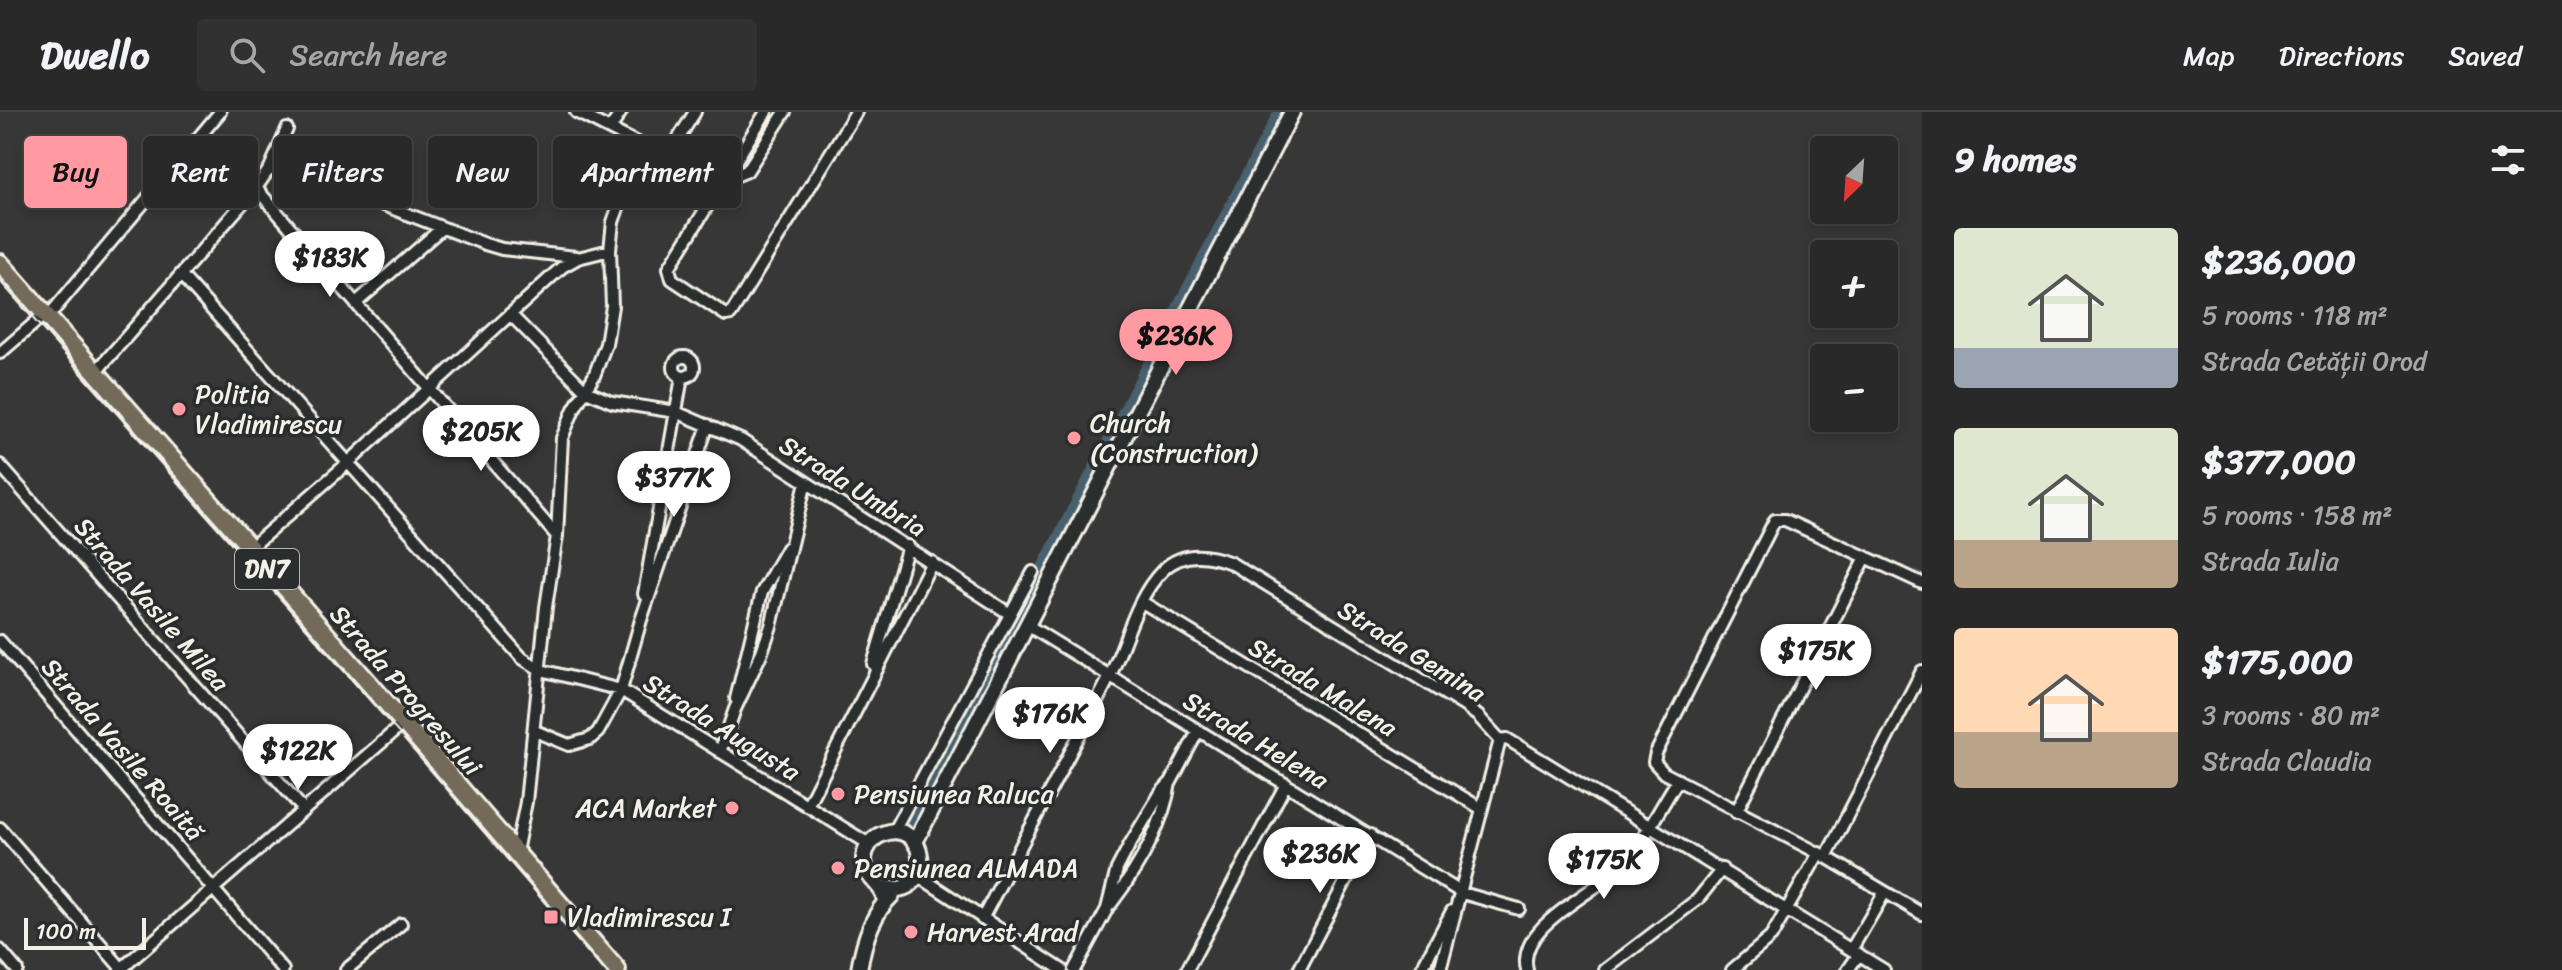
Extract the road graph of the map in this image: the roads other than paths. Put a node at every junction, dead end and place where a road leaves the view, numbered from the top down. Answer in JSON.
{"nodes":[{"id":1,"x":220,"y":112,"type":"edge"},
{"id":2,"x":576,"y":112,"type":"edge"},
{"id":3,"x":621,"y":112,"type":"edge"},
{"id":4,"x":695,"y":112,"type":"edge"},
{"id":5,"x":766,"y":112,"type":"edge"},
{"id":6,"x":785,"y":112,"type":"edge"},
{"id":7,"x":856,"y":112,"type":"edge"},
{"id":8,"x":1292,"y":112,"type":"edge"},
{"id":9,"x":287,"y":129,"type":"dead end"},
{"id":10,"x":610,"y":129,"type":"junction"},
{"id":11,"x":624,"y":136,"type":"edge"},
{"id":12,"x":680,"y":136,"type":"edge"},
{"id":13,"x":741,"y":154,"type":"edge"},
{"id":14,"x":270,"y":168,"type":"junction"},
{"id":15,"x":274,"y":170,"type":"edge"},
{"id":16,"x":741,"y":174,"type":"edge"},
{"id":17,"x":258,"y":185,"type":"edge"},
{"id":18,"x":258,"y":190,"type":"edge"},
{"id":19,"x":239,"y":208,"type":"edge"},
{"id":20,"x":391,"y":208,"type":"edge"},
{"id":21,"x":618,"y":208,"type":"edge"},
{"id":22,"x":708,"y":208,"type":"edge"},
{"id":23,"x":442,"y":228,"type":"junction"},
{"id":24,"x":610,"y":250,"type":"junction"},
{"id":25,"x":578,"y":258,"type":"junction"},
{"id":26,"x":0,"y":263,"type":"edge"},
{"id":27,"x":181,"y":275,"type":"junction"},
{"id":28,"x":356,"y":303,"type":"junction"},
{"id":29,"x":510,"y":314,"type":"junction"},
{"id":30,"x":45,"y":316,"type":"junction"},
{"id":31,"x":0,"y":353,"type":"edge"},
{"id":32,"x":95,"y":373,"type":"junction"},
{"id":33,"x":682,"y":377,"type":"dead end"},
{"id":34,"x":430,"y":389,"type":"junction"},
{"id":35,"x":586,"y":391,"type":"junction"},
{"id":36,"x":676,"y":412,"type":"junction"},
{"id":37,"x":708,"y":425,"type":"junction"},
{"id":38,"x":348,"y":463,"type":"junction"},
{"id":39,"x":0,"y":465,"type":"edge"},
{"id":40,"x":806,"y":482,"type":"junction"},
{"id":41,"x":557,"y":536,"type":"junction"},
{"id":42,"x":791,"y":541,"type":"junction"},
{"id":43,"x":908,"y":546,"type":"junction"},
{"id":44,"x":249,"y":549,"type":"junction"},
{"id":45,"x":1866,"y":557,"type":"junction"},
{"id":46,"x":932,"y":562,"type":"junction"},
{"id":47,"x":1033,"y":572,"type":"dead end"},
{"id":48,"x":1922,"y":583,"type":"edge"},
{"id":49,"x":1142,"y":602,"type":"junction"},
{"id":50,"x":1010,"y":614,"type":"junction"},
{"id":51,"x":641,"y":620,"type":"junction"},
{"id":52,"x":1027,"y":625,"type":"junction"},
{"id":53,"x":0,"y":641,"type":"edge"},
{"id":54,"x":541,"y":670,"type":"junction"},
{"id":55,"x":1922,"y":671,"type":"edge"},
{"id":56,"x":1110,"y":676,"type":"junction"},
{"id":57,"x":866,"y":689,"type":"junction"},
{"id":58,"x":621,"y":690,"type":"junction"},
{"id":59,"x":735,"y":709,"type":"junction"},
{"id":60,"x":404,"y":723,"type":"junction"},
{"id":61,"x":535,"y":731,"type":"junction"},
{"id":62,"x":1198,"y":731,"type":"junction"},
{"id":63,"x":1500,"y":740,"type":"junction"},
{"id":64,"x":720,"y":752,"type":"junction"},
{"id":65,"x":1678,"y":780,"type":"junction"},
{"id":66,"x":1171,"y":782,"type":"junction"},
{"id":67,"x":1286,"y":784,"type":"junction"},
{"id":68,"x":807,"y":806,"type":"junction"},
{"id":69,"x":303,"y":809,"type":"junction"},
{"id":70,"x":1482,"y":809,"type":"junction"},
{"id":71,"x":1736,"y":812,"type":"junction"},
{"id":72,"x":1649,"y":826,"type":"junction"},
{"id":73,"x":0,"y":828,"type":"edge"},
{"id":74,"x":893,"y":832,"type":"junction"},
{"id":75,"x":1370,"y":835,"type":"junction"},
{"id":76,"x":915,"y":842,"type":"junction"},
{"id":77,"x":869,"y":844,"type":"junction"},
{"id":78,"x":516,"y":852,"type":"junction"},
{"id":79,"x":1823,"y":855,"type":"junction"},
{"id":80,"x":1722,"y":869,"type":"junction"},
{"id":81,"x":917,"y":875,"type":"junction"},
{"id":82,"x":214,"y":887,"type":"junction"},
{"id":83,"x":880,"y":887,"type":"junction"},
{"id":84,"x":900,"y":889,"type":"junction"},
{"id":85,"x":1885,"y":892,"type":"junction"},
{"id":86,"x":1462,"y":893,"type":"junction"},
{"id":87,"x":885,"y":902,"type":"junction"},
{"id":88,"x":1107,"y":909,"type":"junction"},
{"id":89,"x":1519,"y":909,"type":"dead end"},
{"id":90,"x":1788,"y":909,"type":"junction"},
{"id":91,"x":1922,"y":913,"type":"edge"},
{"id":92,"x":982,"y":919,"type":"junction"},
{"id":93,"x":401,"y":924,"type":"dead end"},
{"id":94,"x":0,"y":951,"type":"edge"},
{"id":95,"x":1855,"y":952,"type":"junction"},
{"id":96,"x":121,"y":969,"type":"edge"},
{"id":97,"x":17,"y":970,"type":"edge"},
{"id":98,"x":283,"y":970,"type":"edge"},
{"id":99,"x":346,"y":970,"type":"edge"},
{"id":100,"x":617,"y":970,"type":"edge"},
{"id":101,"x":859,"y":970,"type":"edge"},
{"id":102,"x":1062,"y":970,"type":"edge"},
{"id":103,"x":1074,"y":970,"type":"edge"},
{"id":104,"x":1187,"y":970,"type":"edge"},
{"id":105,"x":1299,"y":970,"type":"edge"},
{"id":106,"x":1421,"y":970,"type":"edge"},
{"id":107,"x":1440,"y":970,"type":"edge"},
{"id":108,"x":1527,"y":970,"type":"edge"},
{"id":109,"x":1605,"y":970,"type":"edge"},
{"id":110,"x":1732,"y":970,"type":"edge"},
{"id":111,"x":1848,"y":970,"type":"edge"},
{"id":112,"x":1884,"y":970,"type":"edge"}],
"edges":[{"from":1,"to":30,"type":"street"},
{"from":2,"to":10,"type":"street"},
{"from":3,"to":10,"type":"street"},
{"from":4,"to":12,"type":"street"},
{"from":5,"to":13,"type":"street"},
{"from":6,"to":16,"type":"street"},
{"from":7,"to":22,"type":"street"},
{"from":8,"to":52,"type":"street"},
{"from":9,"to":14,"type":"street"},
{"from":10,"to":11,"type":"street"},
{"from":14,"to":15,"type":"street"},
{"from":14,"to":17,"type":"street"},
{"from":18,"to":28,"type":"street"},
{"from":19,"to":27,"type":"street"},
{"from":20,"to":23,"type":"street"},
{"from":21,"to":24,"type":"street"},
{"from":23,"to":25,"type":"street"},
{"from":23,"to":28,"type":"street"},
{"from":24,"to":25,"type":"street"},
{"from":24,"to":35,"type":"street"},
{"from":25,"to":29,"type":"street"},
{"from":26,"to":30,"type":"main road","name":"Strada Progresului","number":"DN7"},
{"from":27,"to":32,"type":"street"},
{"from":27,"to":38,"type":"street"},
{"from":28,"to":34,"type":"street"},
{"from":29,"to":34,"type":"street"},
{"from":29,"to":35,"type":"street"},
{"from":30,"to":31,"type":"street"},
{"from":30,"to":32,"type":"main road","name":"Strada Progresului","number":"DN7"},
{"from":32,"to":44,"type":"main road","name":"Strada Progresului","number":"DN7"},
{"from":33,"to":36,"type":"street"},
{"from":34,"to":38,"type":"street"},
{"from":34,"to":41,"type":"street"},
{"from":35,"to":36,"type":"street","name":"Strada Umbria"},
{"from":35,"to":41,"type":"street"},
{"from":36,"to":37,"type":"street","name":"Strada Umbria"},
{"from":36,"to":51,"type":"street"},
{"from":37,"to":40,"type":"street","name":"Strada Umbria"},
{"from":37,"to":51,"type":"street"},
{"from":38,"to":44,"type":"street"},
{"from":38,"to":54,"type":"street"},
{"from":39,"to":69,"type":"street","name":"Strada Vasile Milea"},
{"from":40,"to":42,"type":"street"},
{"from":40,"to":43,"type":"street","name":"Strada Umbria"},
{"from":41,"to":54,"type":"street"},
{"from":42,"to":59,"type":"street"},
{"from":42,"to":59,"type":"street"},
{"from":43,"to":46,"type":"street","name":"Strada Umbria"},
{"from":43,"to":57,"type":"street"},
{"from":44,"to":60,"type":"main road","name":"Strada Progresului","number":"DN7"},
{"from":45,"to":48,"type":"street"},
{"from":45,"to":65,"type":"street"},
{"from":45,"to":71,"type":"street"},
{"from":46,"to":50,"type":"street","name":"Strada Umbria"},
{"from":46,"to":57,"type":"street"},
{"from":47,"to":50,"type":"street"},
{"from":49,"to":56,"type":"street","name":"Strada Gemina"},
{"from":49,"to":63,"type":"street","name":"Strada Gemina"},
{"from":49,"to":70,"type":"street","name":"Strada Malena"},
{"from":50,"to":74,"type":"street"},
{"from":51,"to":58,"type":"street"},
{"from":52,"to":56,"type":"street","name":"Strada Helena"},
{"from":52,"to":76,"type":"street"},
{"from":53,"to":82,"type":"street","name":"Strada Vasile Roaită"},
{"from":54,"to":58,"type":"street","name":"Strada Augusta"},
{"from":54,"to":61,"type":"street"},
{"from":55,"to":79,"type":"street"},
{"from":56,"to":62,"type":"street","name":"Strada Helena"},
{"from":56,"to":92,"type":"street","name":"Strada Gemina"},
{"from":57,"to":68,"type":"street"},
{"from":58,"to":61,"type":"street"},
{"from":58,"to":64,"type":"street","name":"Strada Augusta"},
{"from":59,"to":64,"type":"street"},
{"from":60,"to":69,"type":"street"},
{"from":60,"to":78,"type":"main road","name":"Strada Progresului","number":"DN7"},
{"from":61,"to":78,"type":"street"},
{"from":62,"to":66,"type":"street"},
{"from":62,"to":67,"type":"street","name":"Strada Helena"},
{"from":63,"to":70,"type":"street"},
{"from":63,"to":72,"type":"street"},
{"from":64,"to":68,"type":"street","name":"Strada Augusta"},
{"from":65,"to":71,"type":"street"},
{"from":65,"to":72,"type":"street"},
{"from":66,"to":88,"type":"street"},
{"from":66,"to":88,"type":"street"},
{"from":67,"to":75,"type":"street","name":"Strada Helena"},
{"from":67,"to":104,"type":"street"},
{"from":68,"to":77,"type":"street","name":"Strada Augusta"},
{"from":69,"to":82,"type":"street"},
{"from":70,"to":86,"type":"street"},
{"from":71,"to":79,"type":"street"},
{"from":72,"to":80,"type":"street"},
{"from":72,"to":108,"type":"street"},
{"from":73,"to":96,"type":"street"},
{"from":74,"to":76,"type":"street"},
{"from":74,"to":77,"type":"street"},
{"from":75,"to":86,"type":"street","name":"Strada Helena"},
{"from":75,"to":105,"type":"street"},
{"from":76,"to":81,"type":"street"},
{"from":77,"to":83,"type":"street"},
{"from":78,"to":100,"type":"main road","name":"Strada Progresului","number":"DN7"},
{"from":79,"to":85,"type":"street"},
{"from":79,"to":90,"type":"street"},
{"from":80,"to":90,"type":"street"},
{"from":80,"to":109,"type":"street"},
{"from":81,"to":84,"type":"street"},
{"from":81,"to":92,"type":"street"},
{"from":82,"to":96,"type":"street"},
{"from":82,"to":98,"type":"street","name":"Strada Vasile Roaită"},
{"from":83,"to":84,"type":"street"},
{"from":83,"to":87,"type":"street"},
{"from":84,"to":87,"type":"street"},
{"from":85,"to":91,"type":"street"},
{"from":85,"to":95,"type":"street"},
{"from":86,"to":89,"type":"street","name":"Strada Helena"},
{"from":86,"to":106,"type":"street"},
{"from":86,"to":107,"type":"street"},
{"from":87,"to":101,"type":"street"},
{"from":88,"to":103,"type":"street"},
{"from":90,"to":95,"type":"street"},
{"from":90,"to":110,"type":"street"},
{"from":92,"to":102,"type":"street"},
{"from":93,"to":99,"type":"street"},
{"from":94,"to":97,"type":"street"},
{"from":95,"to":111,"type":"street"},
{"from":95,"to":112,"type":"street"}]}
